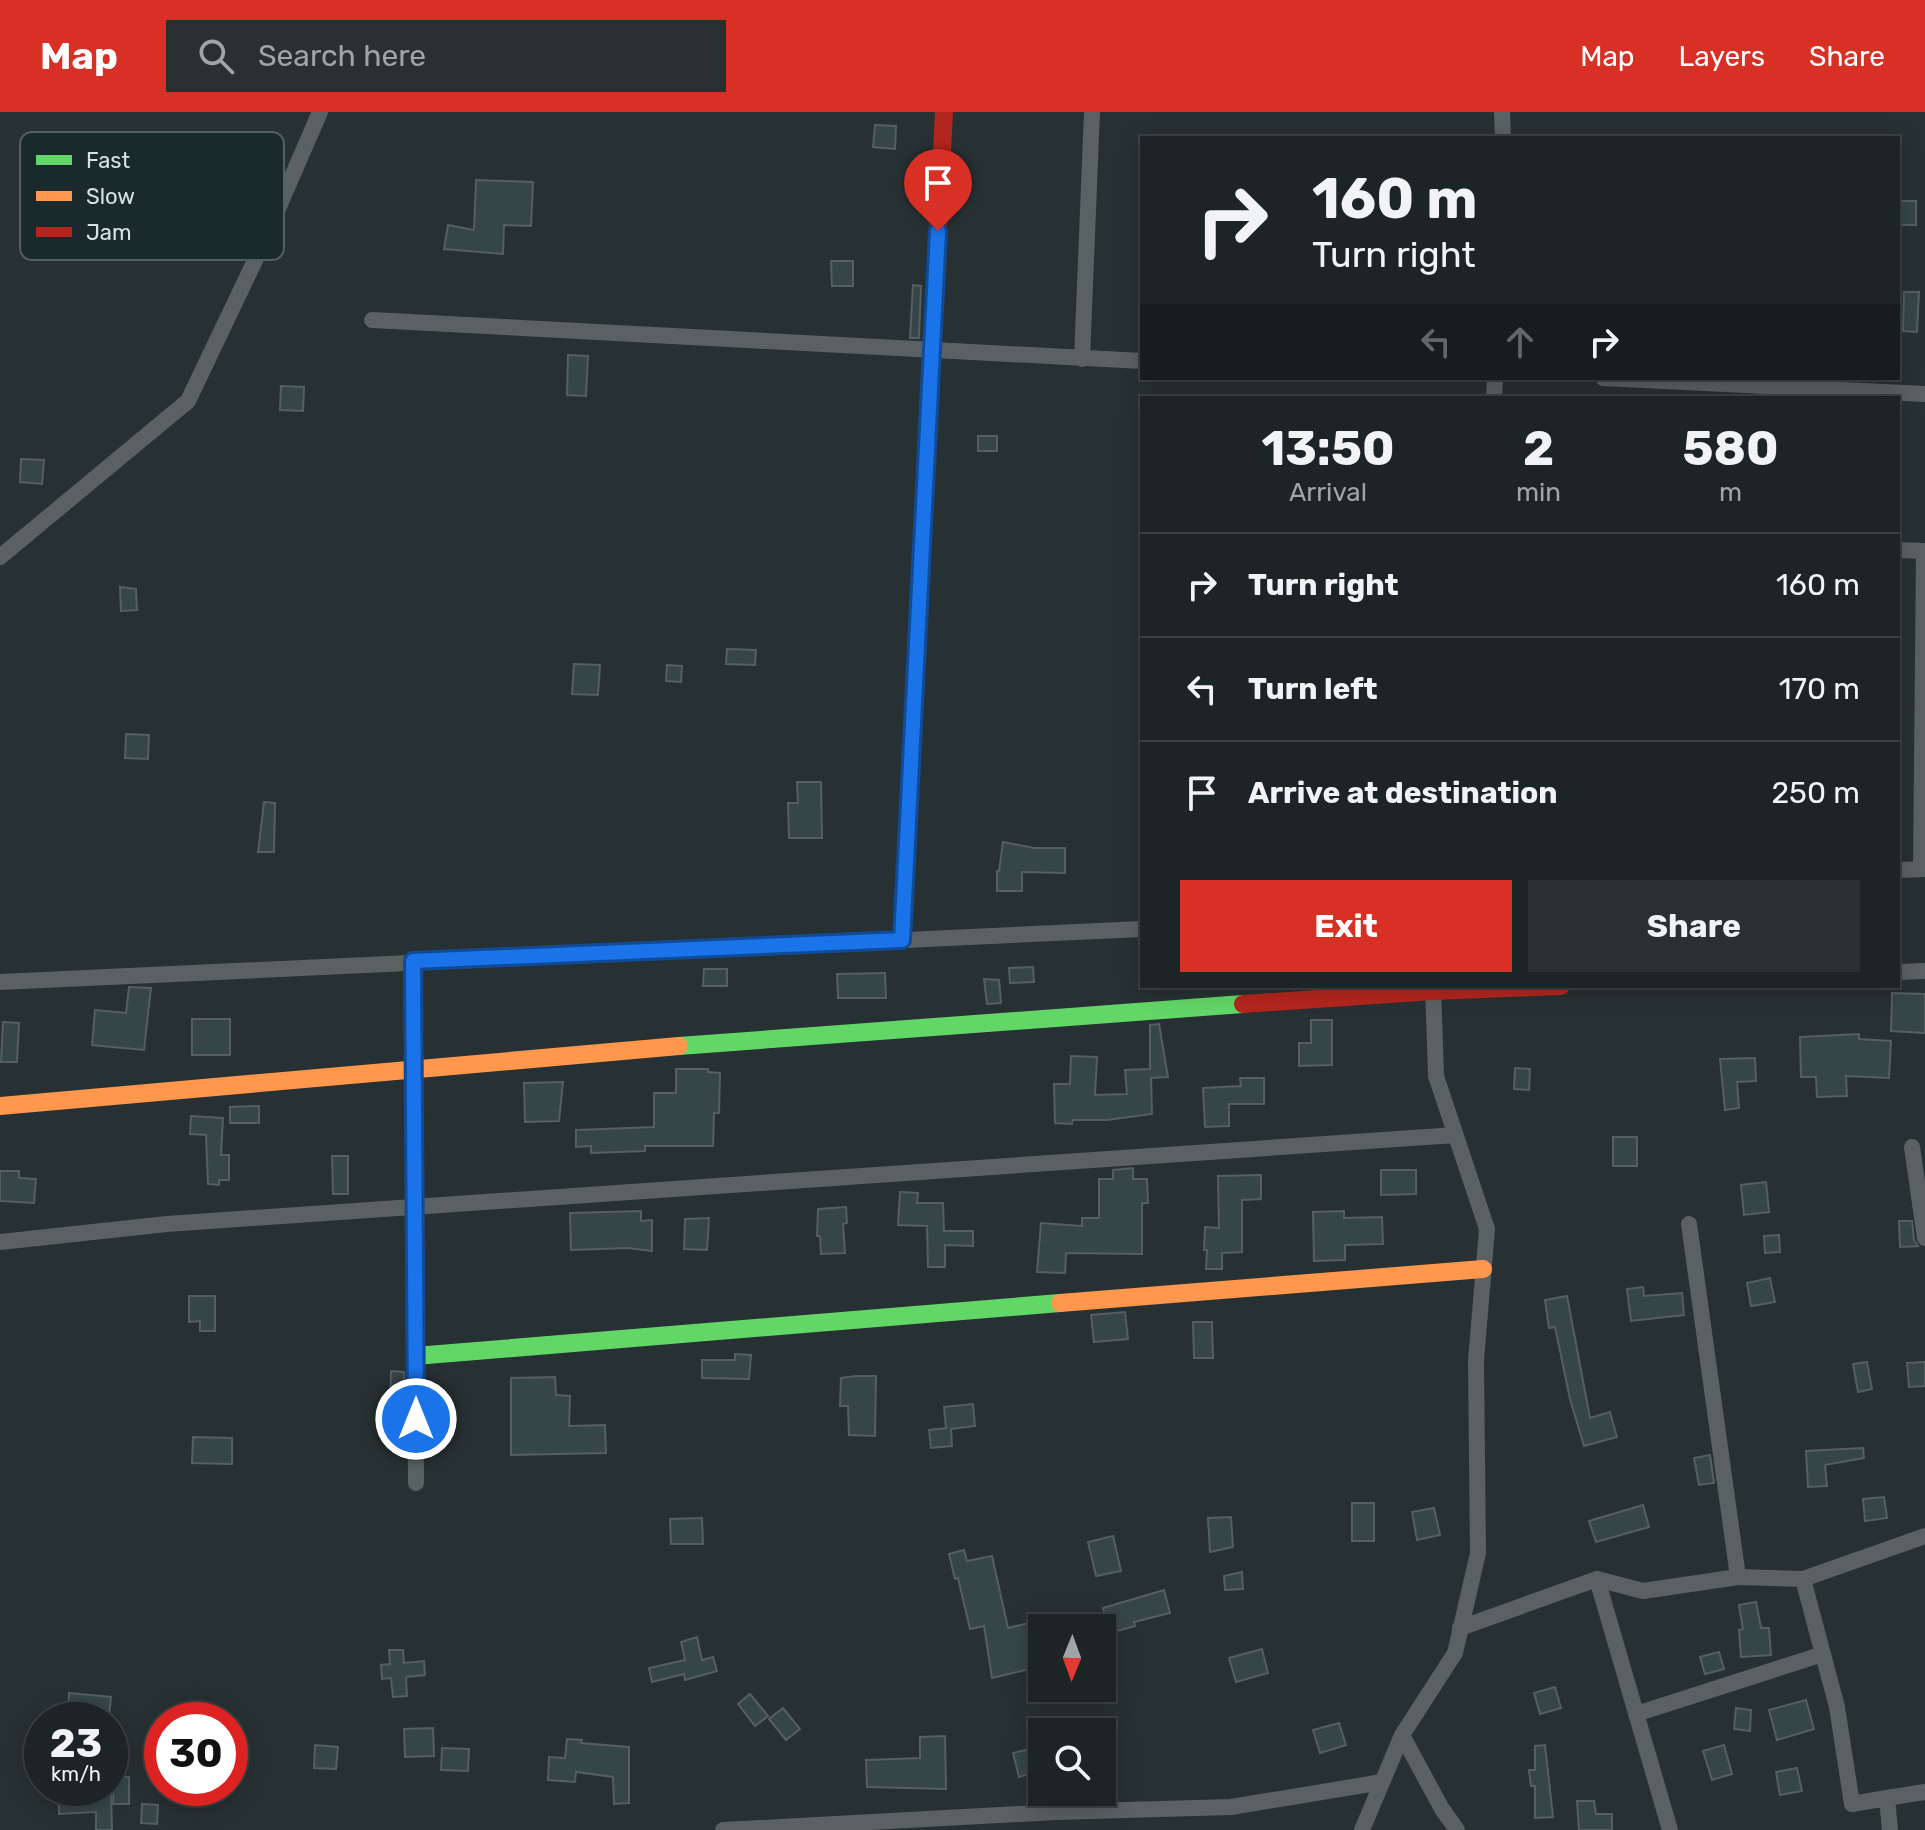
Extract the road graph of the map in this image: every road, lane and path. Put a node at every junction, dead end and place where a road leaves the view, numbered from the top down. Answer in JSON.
{"nodes":[{"id":1,"x":320,"y":112,"type":"edge"},
{"id":2,"x":944,"y":112,"type":"edge"},
{"id":3,"x":1092,"y":112,"type":"edge"},
{"id":4,"x":1502,"y":112,"type":"edge"},
{"id":5,"x":1503,"y":136,"type":"edge"},
{"id":6,"x":284,"y":195,"type":"edge"},
{"id":7,"x":255,"y":260,"type":"edge"},
{"id":8,"x":372,"y":320,"type":"dead end"},
{"id":9,"x":932,"y":351,"type":"junction"},
{"id":10,"x":1082,"y":359,"type":"junction"},
{"id":11,"x":1140,"y":361,"type":"edge"},
{"id":12,"x":1643,"y":380,"type":"edge"},
{"id":13,"x":1925,"y":394,"type":"edge"},
{"id":14,"x":1900,"y":550,"type":"edge"},
{"id":15,"x":1924,"y":551,"type":"edge"},
{"id":16,"x":0,"y":557,"type":"edge"},
{"id":17,"x":1923,"y":869,"type":"edge"},
{"id":18,"x":1900,"y":870,"type":"edge"},
{"id":19,"x":1140,"y":929,"type":"edge"},
{"id":20,"x":902,"y":940,"type":"junction"},
{"id":21,"x":413,"y":961,"type":"junction"},
{"id":22,"x":1925,"y":971,"type":"edge"},
{"id":23,"x":1900,"y":972,"type":"edge"},
{"id":24,"x":0,"y":982,"type":"edge"},
{"id":25,"x":1476,"y":988,"type":"edge"},
{"id":26,"x":1433,"y":989,"type":"edge"},
{"id":27,"x":413,"y":1070,"type":"junction"},
{"id":28,"x":0,"y":1106,"type":"edge"},
{"id":29,"x":1455,"y":1135,"type":"junction"},
{"id":30,"x":1912,"y":1147,"type":"dead end"},
{"id":31,"x":414,"y":1207,"type":"junction"},
{"id":32,"x":1689,"y":1224,"type":"dead end"},
{"id":33,"x":1925,"y":1238,"type":"edge"},
{"id":34,"x":0,"y":1242,"type":"edge"},
{"id":35,"x":1483,"y":1269,"type":"junction"},
{"id":36,"x":415,"y":1356,"type":"junction"},
{"id":37,"x":416,"y":1483,"type":"dead end"},
{"id":38,"x":1925,"y":1536,"type":"edge"},
{"id":39,"x":1738,"y":1577,"type":"junction"},
{"id":40,"x":1597,"y":1579,"type":"junction"},
{"id":41,"x":1803,"y":1579,"type":"junction"},
{"id":42,"x":1460,"y":1628,"type":"junction"},
{"id":43,"x":1823,"y":1654,"type":"junction"},
{"id":44,"x":1636,"y":1714,"type":"junction"},
{"id":45,"x":1402,"y":1735,"type":"junction"},
{"id":46,"x":1382,"y":1782,"type":"junction"},
{"id":47,"x":1925,"y":1792,"type":"edge"},
{"id":48,"x":1887,"y":1798,"type":"junction"},
{"id":49,"x":723,"y":1830,"type":"edge"},
{"id":50,"x":1362,"y":1830,"type":"edge"},
{"id":51,"x":1457,"y":1830,"type":"edge"},
{"id":52,"x":1670,"y":1830,"type":"edge"},
{"id":53,"x":1890,"y":1830,"type":"edge"}],
"edges":[{"from":1,"to":6,"type":"street"},
{"from":2,"to":9,"type":"street"},
{"from":3,"to":10,"type":"street"},
{"from":4,"to":5,"type":"street"},
{"from":7,"to":16,"type":"street"},
{"from":8,"to":9,"type":"street"},
{"from":9,"to":10,"type":"street"},
{"from":9,"to":20,"type":"street"},
{"from":10,"to":11,"type":"street"},
{"from":12,"to":13,"type":"street"},
{"from":14,"to":15,"type":"street"},
{"from":15,"to":17,"type":"street"},
{"from":17,"to":18,"type":"street"},
{"from":19,"to":20,"type":"street"},
{"from":20,"to":21,"type":"street"},
{"from":21,"to":24,"type":"street"},
{"from":21,"to":27,"type":"street"},
{"from":22,"to":23,"type":"street"},
{"from":25,"to":26,"type":"street"},
{"from":26,"to":27,"type":"street"},
{"from":26,"to":29,"type":"street"},
{"from":27,"to":28,"type":"street"},
{"from":27,"to":31,"type":"street"},
{"from":29,"to":31,"type":"street"},
{"from":29,"to":35,"type":"street"},
{"from":30,"to":33,"type":"street"},
{"from":31,"to":34,"type":"street"},
{"from":31,"to":36,"type":"street"},
{"from":32,"to":39,"type":"street"},
{"from":35,"to":36,"type":"street"},
{"from":35,"to":42,"type":"street"},
{"from":36,"to":37,"type":"street"},
{"from":38,"to":41,"type":"street"},
{"from":39,"to":40,"type":"street"},
{"from":39,"to":41,"type":"street"},
{"from":40,"to":42,"type":"street"},
{"from":40,"to":44,"type":"street"},
{"from":41,"to":43,"type":"street"},
{"from":42,"to":45,"type":"street"},
{"from":43,"to":44,"type":"street"},
{"from":43,"to":48,"type":"street"},
{"from":44,"to":52,"type":"street"},
{"from":45,"to":46,"type":"street"},
{"from":45,"to":51,"type":"street"},
{"from":46,"to":49,"type":"street"},
{"from":46,"to":50,"type":"street"},
{"from":47,"to":48,"type":"street"},
{"from":48,"to":53,"type":"street"}]}
